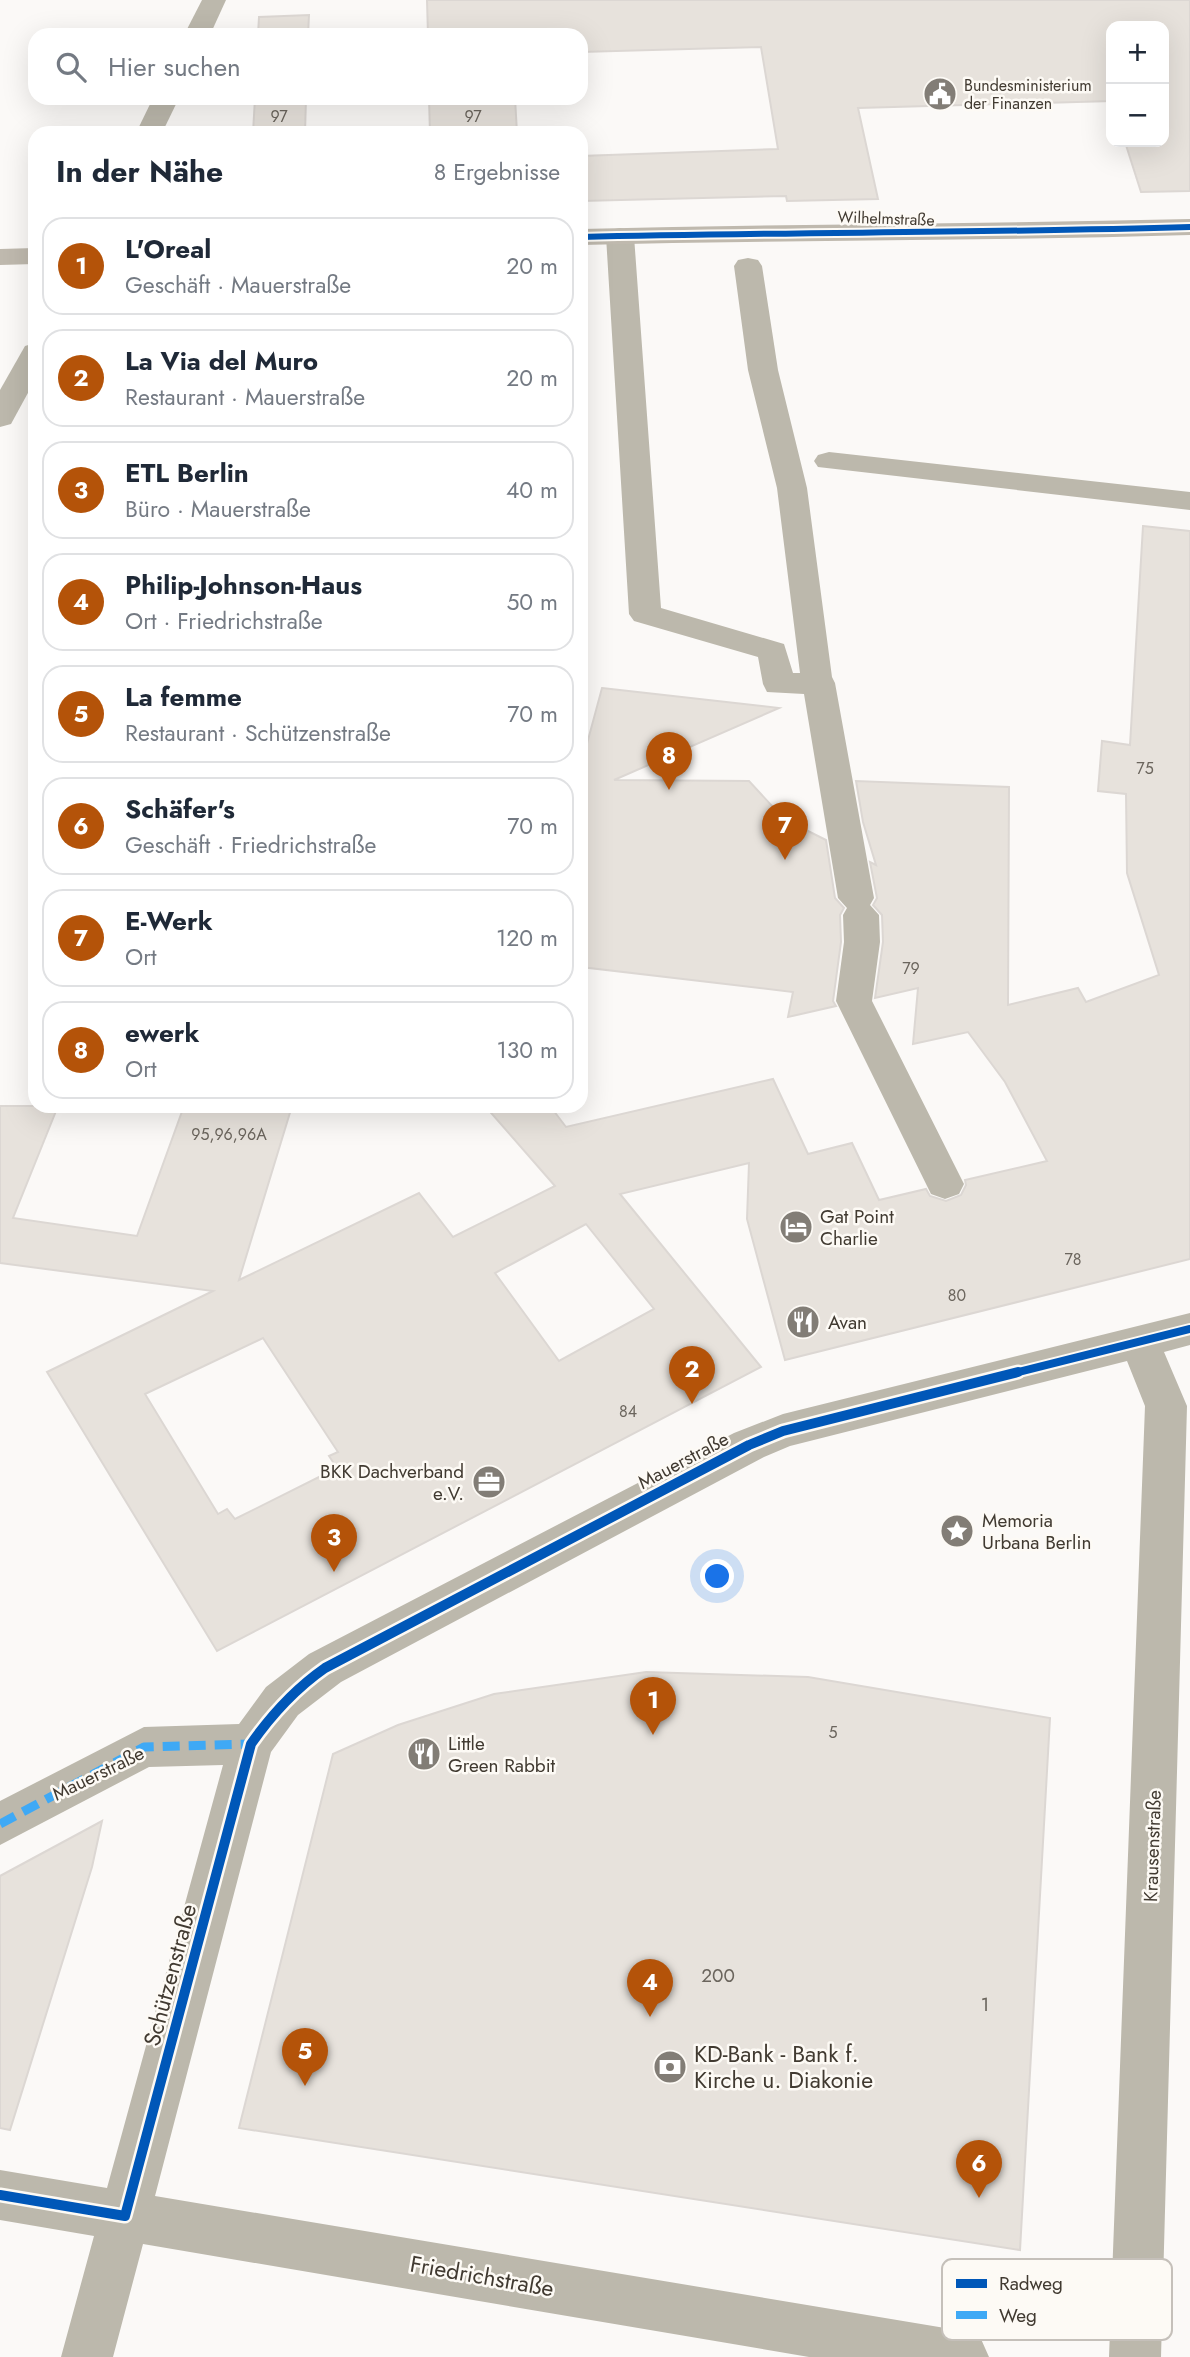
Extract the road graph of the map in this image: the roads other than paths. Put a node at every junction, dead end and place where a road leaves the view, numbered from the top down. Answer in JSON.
{"nodes":[{"id":1,"x":214,"y":0,"type":"edge"},
{"id":2,"x":200,"y":28,"type":"edge"},
{"id":3,"x":163,"y":105,"type":"edge"},
{"id":4,"x":152,"y":126,"type":"edge"},
{"id":5,"x":1190,"y":227,"type":"edge"},
{"id":6,"x":620,"y":236,"type":"junction"},
{"id":7,"x":588,"y":237,"type":"edge"},
{"id":8,"x":28,"y":256,"type":"edge"},
{"id":9,"x":0,"y":257,"type":"edge"},
{"id":10,"x":748,"y":266,"type":"dead end"},
{"id":11,"x":28,"y":365,"type":"edge"},
{"id":12,"x":0,"y":418,"type":"edge"},
{"id":13,"x":830,"y":461,"type":"dead end"},
{"id":14,"x":1190,"y":501,"type":"edge"},
{"id":15,"x":817,"y":674,"type":"dead end"},
{"id":16,"x":945,"y":1184,"type":"dead end"},
{"id":17,"x":1190,"y":1329,"type":"edge"},
{"id":18,"x":1139,"y":1341,"type":"junction"},
{"id":19,"x":251,"y":1744,"type":"junction"},
{"id":20,"x":0,"y":1824,"type":"edge"},
{"id":21,"x":0,"y":2195,"type":"edge"},
{"id":22,"x":125,"y":2216,"type":"junction"},
{"id":23,"x":1138,"y":2259,"type":"edge"},
{"id":24,"x":87,"y":2357,"type":"edge"},
{"id":25,"x":963,"y":2357,"type":"edge"}],
"edges":[{"from":1,"to":2,"type":"street"},
{"from":3,"to":4,"type":"street"},
{"from":5,"to":6,"type":"main road","name":"Wilhelmstraße"},
{"from":6,"to":7,"type":"main road","name":"Wilhelmstraße"},
{"from":6,"to":16,"type":"street"},
{"from":8,"to":9,"type":"main road"},
{"from":10,"to":15,"type":"street"},
{"from":11,"to":12,"type":"street"},
{"from":13,"to":14,"type":"street"},
{"from":17,"to":18,"type":"street","name":"Mauerstraße"},
{"from":18,"to":19,"type":"street","name":"Mauerstraße"},
{"from":18,"to":23,"type":"street","name":"Krausenstraße"},
{"from":19,"to":20,"type":"street","name":"Mauerstraße"},
{"from":19,"to":22,"type":"street","name":"Schützenstraße"},
{"from":21,"to":22,"type":"street","name":"Friedrichstraße"},
{"from":22,"to":24,"type":"street","name":"Schützenstraße"},
{"from":22,"to":25,"type":"street","name":"Friedrichstraße"}]}
